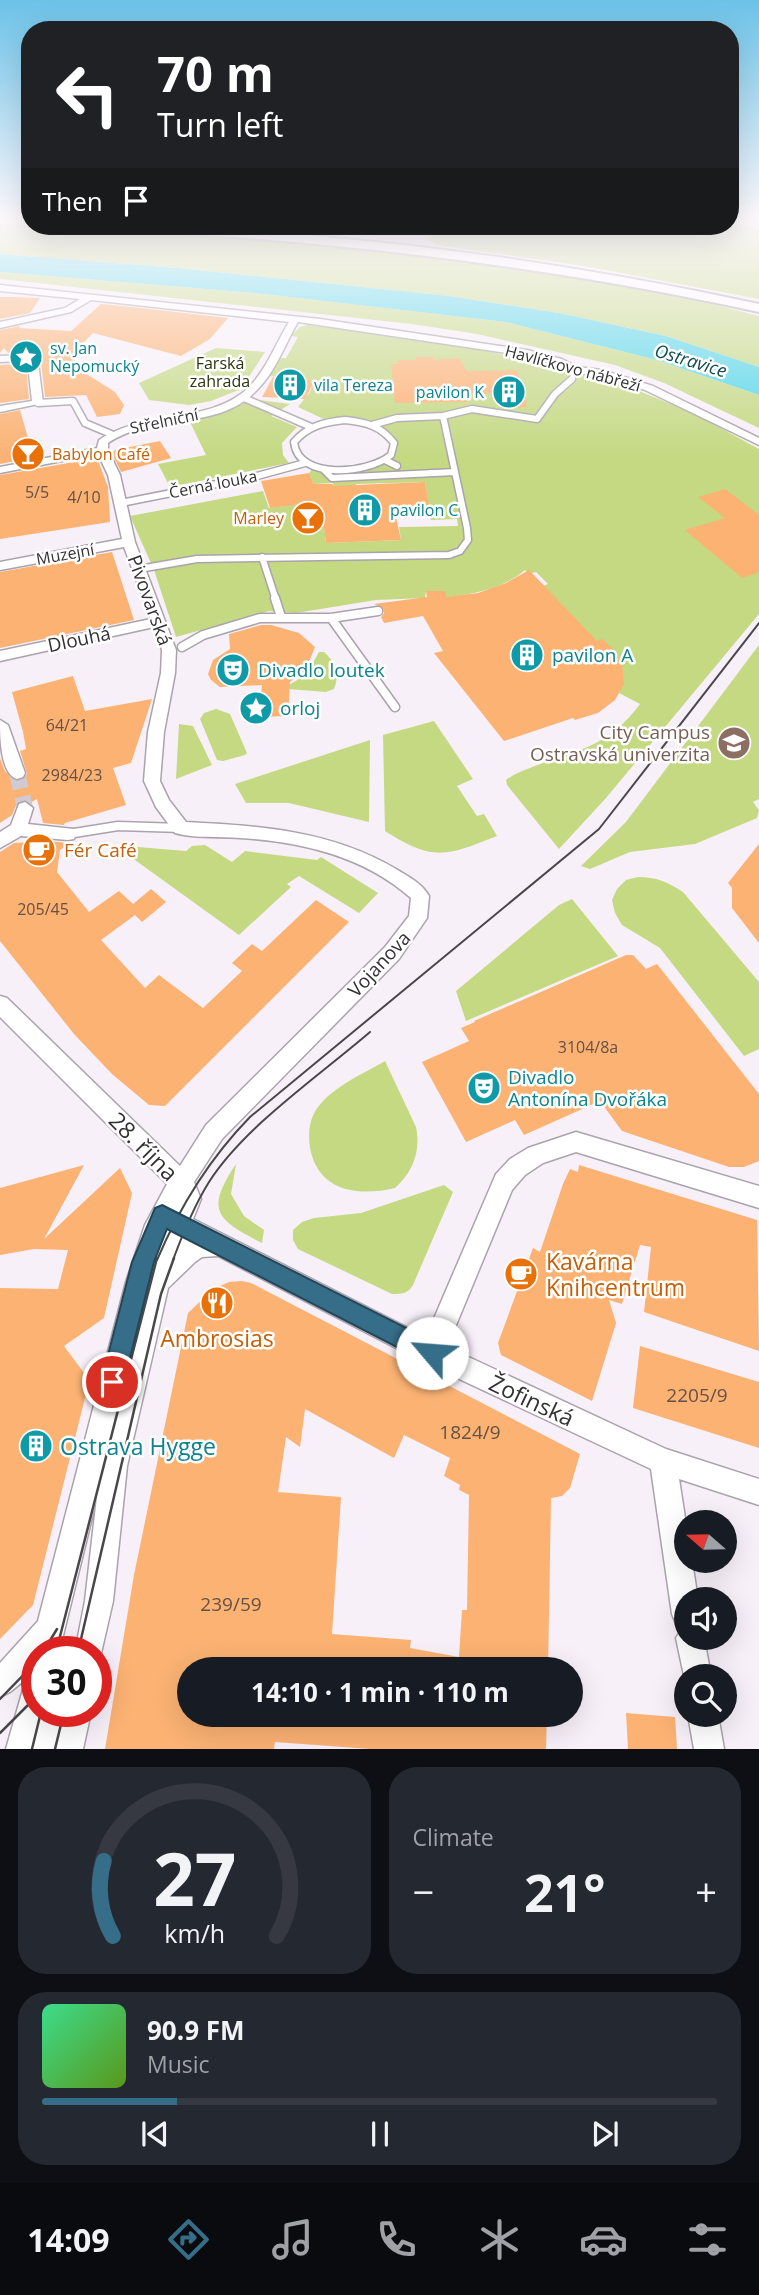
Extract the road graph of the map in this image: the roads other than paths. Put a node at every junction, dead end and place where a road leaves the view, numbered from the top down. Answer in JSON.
{"nodes":[{"id":1,"x":76,"y":295,"type":"edge"},
{"id":2,"x":686,"y":295,"type":"edge"},
{"id":3,"x":736,"y":295,"type":"edge"},
{"id":4,"x":92,"y":296,"type":"junction"},
{"id":5,"x":759,"y":299,"type":"edge"},
{"id":6,"x":759,"y":309,"type":"edge"},
{"id":7,"x":295,"y":319,"type":"junction"},
{"id":8,"x":0,"y":325,"type":"edge"},
{"id":9,"x":3,"y":358,"type":"edge"},
{"id":10,"x":575,"y":370,"type":"junction"},
{"id":11,"x":244,"y":398,"type":"junction"},
{"id":12,"x":38,"y":403,"type":"junction"},
{"id":13,"x":0,"y":409,"type":"edge"},
{"id":14,"x":443,"y":416,"type":"junction"},
{"id":15,"x":372,"y":425,"type":"junction"},
{"id":16,"x":311,"y":427,"type":"junction"},
{"id":17,"x":111,"y":435,"type":"junction"},
{"id":18,"x":759,"y":442,"type":"edge"},
{"id":19,"x":102,"y":450,"type":"junction"},
{"id":20,"x":385,"y":460,"type":"junction"},
{"id":21,"x":305,"y":463,"type":"junction"},
{"id":22,"x":397,"y":466,"type":"dead end"},
{"id":23,"x":0,"y":470,"type":"edge"},
{"id":24,"x":324,"y":470,"type":"junction"},
{"id":25,"x":455,"y":472,"type":"junction"},
{"id":26,"x":121,"y":503,"type":"junction"},
{"id":27,"x":129,"y":542,"type":"junction"},
{"id":28,"x":262,"y":557,"type":"junction"},
{"id":29,"x":0,"y":566,"type":"edge"},
{"id":30,"x":139,"y":569,"type":"junction"},
{"id":31,"x":378,"y":611,"type":"dead end"},
{"id":32,"x":281,"y":617,"type":"junction"},
{"id":33,"x":331,"y":618,"type":"junction"},
{"id":34,"x":159,"y":622,"type":"junction"},
{"id":35,"x":182,"y":647,"type":"dead end"},
{"id":36,"x":0,"y":656,"type":"edge"},
{"id":37,"x":395,"y":707,"type":"dead end"},
{"id":38,"x":0,"y":725,"type":"edge"},
{"id":39,"x":17,"y":773,"type":"tunnel mouth"},
{"id":40,"x":25,"y":808,"type":"tunnel mouth"},
{"id":41,"x":181,"y":828,"type":"junction"},
{"id":42,"x":18,"y":829,"type":"junction"},
{"id":43,"x":68,"y":834,"type":"joint"},
{"id":44,"x":0,"y":841,"type":"edge"},
{"id":45,"x":0,"y":1004,"type":"edge"},
{"id":46,"x":181,"y":1182,"type":"junction"},
{"id":47,"x":759,"y":1197,"type":"edge"},
{"id":48,"x":170,"y":1220,"type":"junction"},
{"id":49,"x":222,"y":1247,"type":"junction"},
{"id":50,"x":156,"y":1288,"type":"junction"},
{"id":51,"x":432,"y":1353,"type":"junction"},
{"id":52,"x":663,"y":1461,"type":"junction"},
{"id":53,"x":759,"y":1492,"type":"edge"},
{"id":54,"x":682,"y":1587,"type":"edge"},
{"id":55,"x":53,"y":1618,"type":"junction"},
{"id":56,"x":49,"y":1636,"type":"edge"},
{"id":57,"x":92,"y":1636,"type":"edge"},
{"id":58,"x":0,"y":1682,"type":"edge"},
{"id":59,"x":27,"y":1727,"type":"edge"},
{"id":60,"x":57,"y":1727,"type":"edge"},
{"id":61,"x":73,"y":1727,"type":"edge"},
{"id":62,"x":705,"y":1727,"type":"edge"},
{"id":63,"x":21,"y":1749,"type":"edge"},
{"id":64,"x":44,"y":1749,"type":"edge"},
{"id":65,"x":68,"y":1749,"type":"edge"},
{"id":66,"x":709,"y":1749,"type":"edge"}],
"edges":[{"from":1,"to":4,"type":"street","name":"Havlíčkovo nábřeží"},
{"from":2,"to":6,"type":"main road"},
{"from":3,"to":5,"type":"main road"},
{"from":4,"to":7,"type":"street","name":"Havlíčkovo nábřeží"},
{"from":4,"to":8,"type":"street"},
{"from":7,"to":10,"type":"street","name":"Havlíčkovo nábřeží"},
{"from":7,"to":11,"type":"street"},
{"from":9,"to":12,"type":"street"},
{"from":10,"to":14,"type":"lane"},
{"from":10,"to":18,"type":"street","name":"Havlíčkovo nábřeží"},
{"from":11,"to":16,"type":"lane"},
{"from":11,"to":17,"type":"street","name":"Střelniční"},
{"from":12,"to":13,"type":"street"},
{"from":12,"to":17,"type":"lane"},
{"from":14,"to":15,"type":"lane"},
{"from":14,"to":25,"type":"lane"},
{"from":15,"to":16,"type":"lane"},
{"from":15,"to":20,"type":"lane"},
{"from":16,"to":21,"type":"lane"},
{"from":17,"to":19,"type":"street","name":"Střelniční"},
{"from":19,"to":23,"type":"street"},
{"from":19,"to":26,"type":"street","name":"Pivovarská"},
{"from":20,"to":22,"type":"lane"},
{"from":20,"to":24,"type":"lane"},
{"from":21,"to":24,"type":"lane"},
{"from":21,"to":26,"type":"lane","name":"Černá louka"},
{"from":24,"to":25,"type":"lane"},
{"from":25,"to":28,"type":"lane"},
{"from":26,"to":27,"type":"street","name":"Pivovarská"},
{"from":27,"to":29,"type":"street","name":"Muzejní"},
{"from":27,"to":30,"type":"street","name":"Pivovarská"},
{"from":28,"to":30,"type":"lane"},
{"from":28,"to":32,"type":"lane"},
{"from":30,"to":34,"type":"street","name":"Pivovarská"},
{"from":31,"to":33,"type":"lane"},
{"from":32,"to":33,"type":"lane"},
{"from":32,"to":35,"type":"lane"},
{"from":33,"to":37,"type":"lane"},
{"from":34,"to":36,"type":"street","name":"Dlouhá"},
{"from":34,"to":41,"type":"street","name":"Pivovarská"},
{"from":38,"to":39,"type":"street"},
{"from":40,"to":42,"type":"street"},
{"from":41,"to":43,"type":"lane"},
{"from":41,"to":46,"type":"street","name":"Vojanova"},
{"from":42,"to":43,"type":"street"},
{"from":42,"to":44,"type":"street"},
{"from":45,"to":46,"type":"street","name":"28. října"},
{"from":46,"to":48,"type":"street"},
{"from":47,"to":51,"type":"street"},
{"from":48,"to":49,"type":"street","name":"Žofinská"},
{"from":48,"to":50,"type":"street"},
{"from":48,"to":55,"type":"street"},
{"from":49,"to":50,"type":"street"},
{"from":49,"to":51,"type":"street","name":"Žofinská"},
{"from":50,"to":57,"type":"street"},
{"from":51,"to":52,"type":"street","name":"Žofinská"},
{"from":52,"to":53,"type":"street","name":"Žofinská"},
{"from":52,"to":54,"type":"street"},
{"from":55,"to":56,"type":"street"},
{"from":55,"to":58,"type":"street"},
{"from":59,"to":63,"type":"street"},
{"from":60,"to":64,"type":"street"},
{"from":61,"to":65,"type":"street"},
{"from":62,"to":66,"type":"street"}]}
